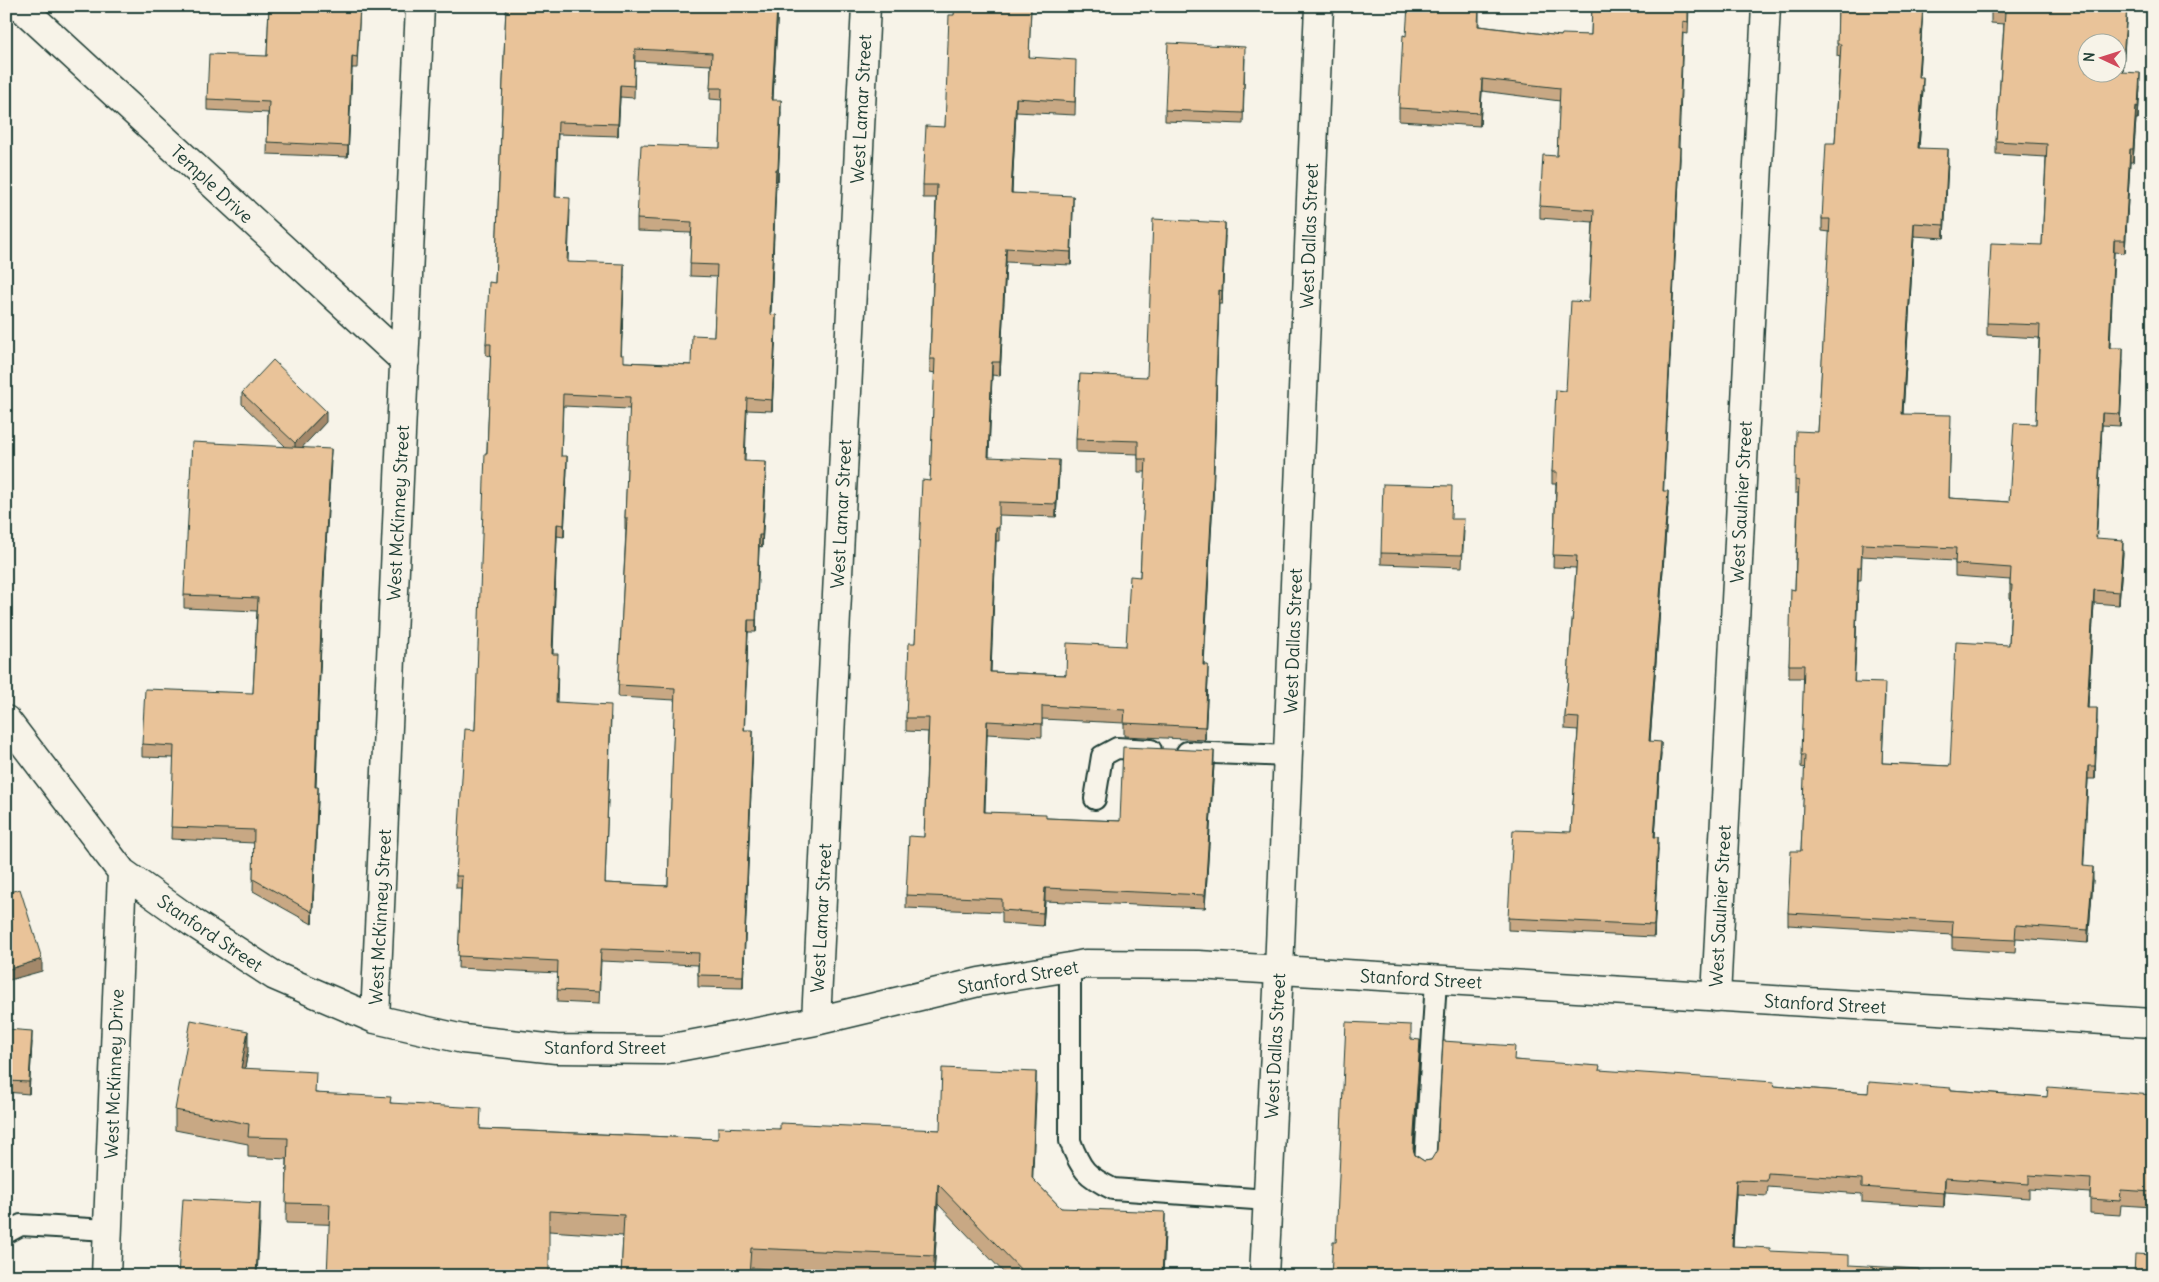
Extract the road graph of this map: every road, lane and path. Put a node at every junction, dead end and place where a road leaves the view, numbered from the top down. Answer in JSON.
{"nodes":[{"id":1,"x":20,"y":6,"type":"edge"},
{"id":2,"x":420,"y":6,"type":"edge"},
{"id":3,"x":866,"y":6,"type":"edge"},
{"id":4,"x":1319,"y":6,"type":"edge"},
{"id":5,"x":1766,"y":6,"type":"edge"},
{"id":6,"x":405,"y":361,"type":"junction"},
{"id":7,"x":6,"y":720,"type":"edge"},
{"id":8,"x":1288,"y":756,"type":"junction"},
{"id":9,"x":1096,"y":799,"type":"dead end"},
{"id":10,"x":122,"y":872,"type":"junction"},
{"id":11,"x":1070,"y":966,"type":"junction"},
{"id":12,"x":1279,"y":970,"type":"junction"},
{"id":13,"x":1436,"y":980,"type":"junction"},
{"id":14,"x":1716,"y":997,"type":"junction"},
{"id":15,"x":376,"y":1019,"type":"junction"},
{"id":16,"x":816,"y":1021,"type":"junction"},
{"id":17,"x":2153,"y":1023,"type":"edge"},
{"id":18,"x":1424,"y":1164,"type":"edge"},
{"id":19,"x":1268,"y":1200,"type":"junction"},
{"id":20,"x":108,"y":1230,"type":"junction"},
{"id":21,"x":6,"y":1233,"type":"edge"},
{"id":22,"x":106,"y":1276,"type":"edge"},
{"id":23,"x":1264,"y":1276,"type":"edge"}],
"edges":[{"from":1,"to":6,"type":"street","name":"Temple Drive"},
{"from":2,"to":6,"type":"street","name":"West McKinney Street"},
{"from":3,"to":16,"type":"street","name":"West Lamar Street"},
{"from":4,"to":8,"type":"street","name":"West Dallas Street"},
{"from":5,"to":14,"type":"street","name":"West Saulnier Street"},
{"from":6,"to":15,"type":"street","name":"West McKinney Street"},
{"from":7,"to":10,"type":"street","name":"Stanford Street"},
{"from":8,"to":9,"type":"lane"},
{"from":8,"to":12,"type":"street","name":"West Dallas Street"},
{"from":10,"to":15,"type":"street","name":"Stanford Street"},
{"from":10,"to":20,"type":"street","name":"West McKinney Drive"},
{"from":11,"to":12,"type":"street","name":"Stanford Street"},
{"from":11,"to":16,"type":"street","name":"Stanford Street"},
{"from":11,"to":19,"type":"lane"},
{"from":12,"to":13,"type":"street","name":"Stanford Street"},
{"from":12,"to":19,"type":"street","name":"West Dallas Street"},
{"from":13,"to":14,"type":"street","name":"Stanford Street"},
{"from":13,"to":18,"type":"lane"},
{"from":14,"to":17,"type":"street","name":"Stanford Street"},
{"from":15,"to":16,"type":"street","name":"Stanford Street"},
{"from":19,"to":23,"type":"street","name":"West Dallas Street"},
{"from":20,"to":21,"type":"lane"},
{"from":20,"to":22,"type":"street","name":"West McKinney Drive"}]}
